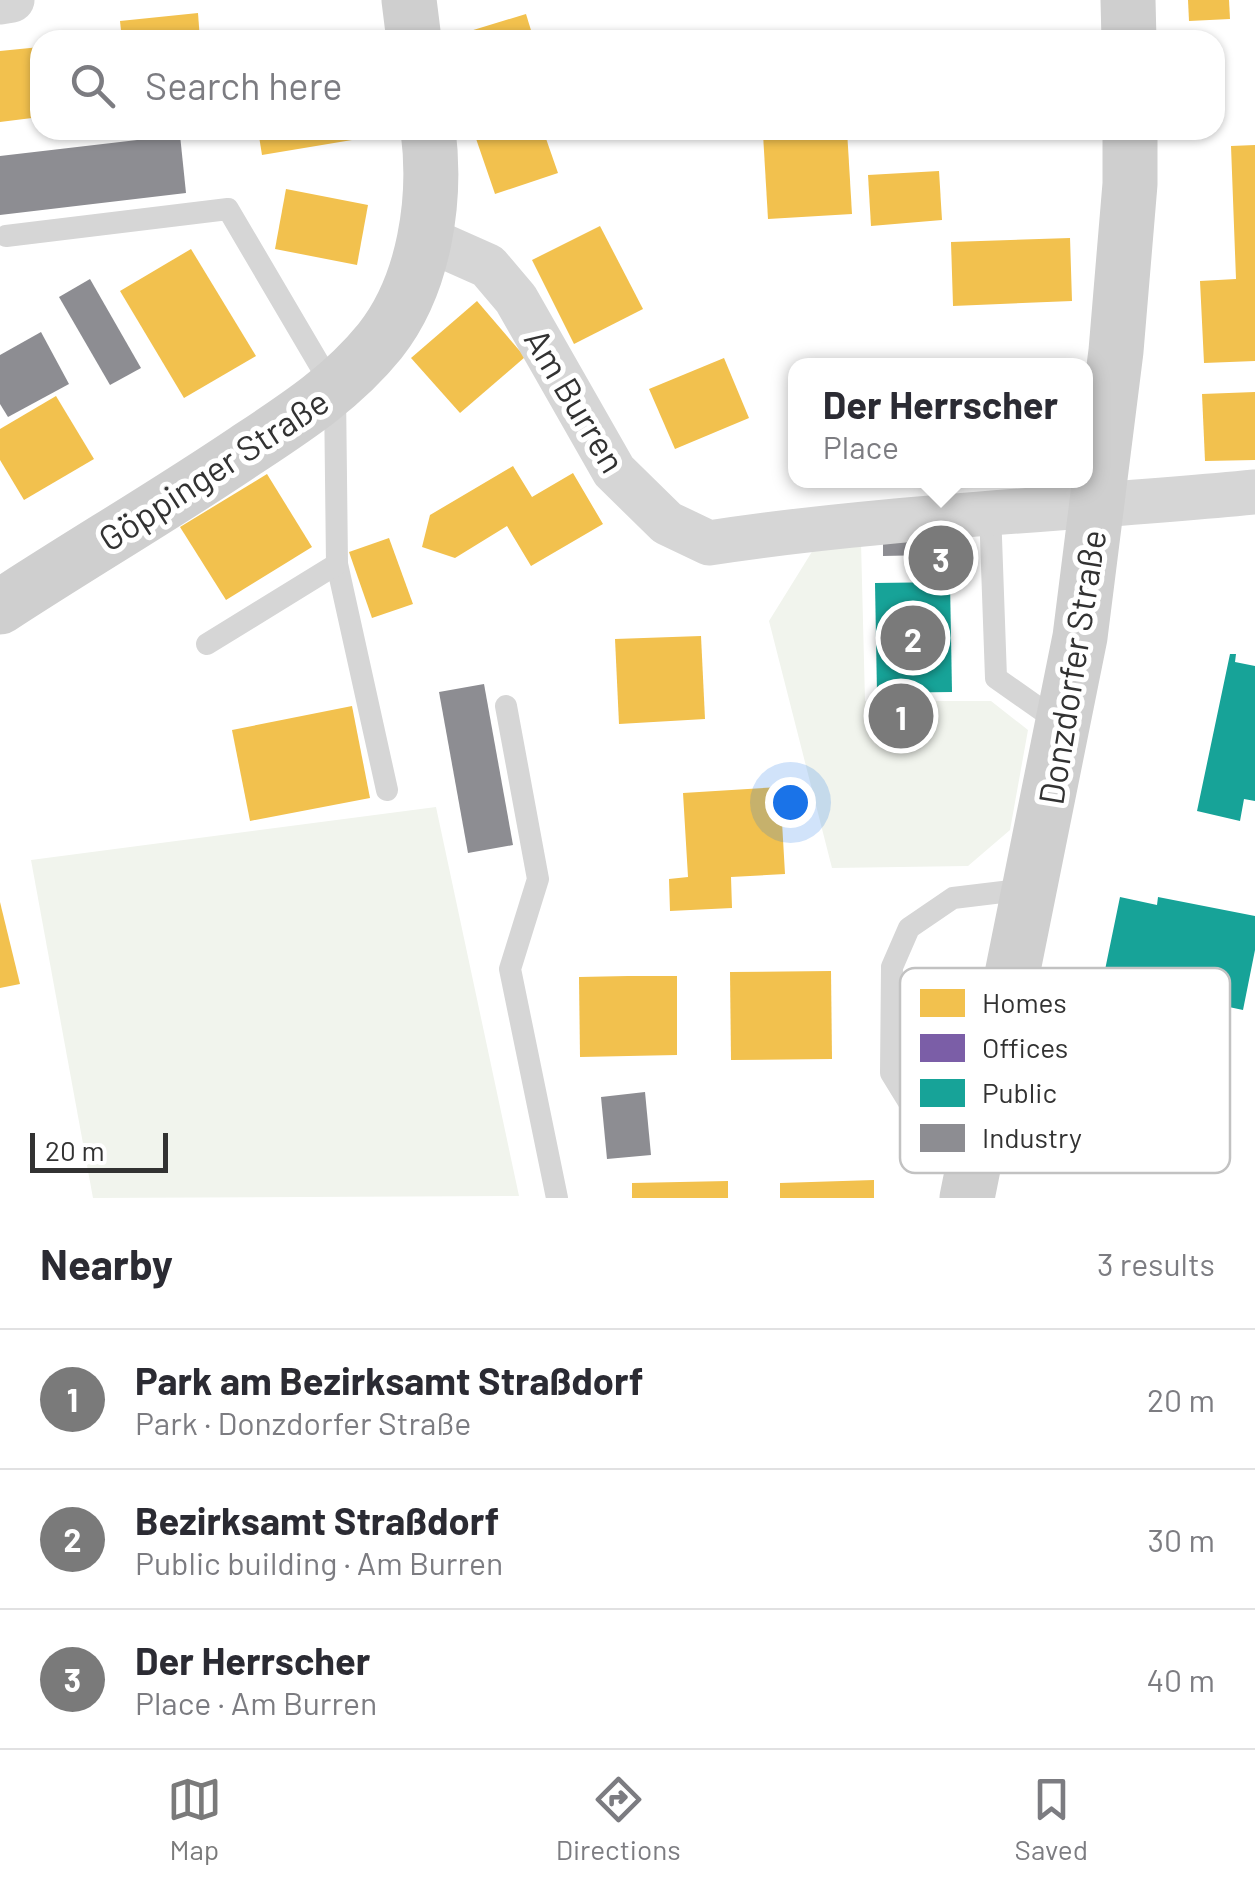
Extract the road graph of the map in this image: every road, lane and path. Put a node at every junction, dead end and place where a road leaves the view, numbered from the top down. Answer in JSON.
{"nodes":[{"id":1,"x":12,"y":0,"type":"edge"},
{"id":2,"x":409,"y":0,"type":"edge"},
{"id":3,"x":1128,"y":0,"type":"edge"},
{"id":4,"x":0,"y":2,"type":"edge"},
{"id":5,"x":413,"y":30,"type":"edge"},
{"id":6,"x":1129,"y":30,"type":"edge"},
{"id":7,"x":429,"y":140,"type":"edge"},
{"id":8,"x":1130,"y":140,"type":"edge"},
{"id":9,"x":6,"y":236,"type":"dead end"},
{"id":10,"x":425,"y":238,"type":"junction"},
{"id":11,"x":335,"y":391,"type":"junction"},
{"id":12,"x":1255,"y":492,"type":"edge"},
{"id":13,"x":1097,"y":508,"type":"junction"},
{"id":14,"x":990,"y":510,"type":"junction"},
{"id":15,"x":337,"y":564,"type":"junction"},
{"id":16,"x":0,"y":607,"type":"edge"},
{"id":17,"x":207,"y":644,"type":"dead end"},
{"id":18,"x":506,"y":706,"type":"dead end"},
{"id":19,"x":1065,"y":727,"type":"junction"},
{"id":20,"x":387,"y":790,"type":"dead end"},
{"id":21,"x":1032,"y":889,"type":"junction"},
{"id":22,"x":1015,"y":968,"type":"edge"},
{"id":23,"x":900,"y":1088,"type":"edge"},
{"id":24,"x":971,"y":1173,"type":"edge"},
{"id":25,"x":557,"y":1198,"type":"edge"},
{"id":26,"x":966,"y":1198,"type":"edge"}],
"edges":[{"from":1,"to":4,"type":"street"},
{"from":2,"to":5,"type":"main road"},
{"from":3,"to":6,"type":"main road"},
{"from":7,"to":10,"type":"main road","name":"Göppinger Straße"},
{"from":8,"to":13,"type":"main road","name":"Donzdorfer Straße"},
{"from":9,"to":11,"type":"lane"},
{"from":10,"to":11,"type":"main road","name":"Göppinger Straße"},
{"from":10,"to":14,"type":"street","name":"Am Burren"},
{"from":11,"to":15,"type":"lane"},
{"from":11,"to":16,"type":"main road","name":"Göppinger Straße"},
{"from":12,"to":13,"type":"street","name":"Am Burren"},
{"from":13,"to":14,"type":"street","name":"Am Burren"},
{"from":13,"to":19,"type":"main road","name":"Donzdorfer Straße"},
{"from":14,"to":19,"type":"lane"},
{"from":15,"to":17,"type":"lane"},
{"from":15,"to":20,"type":"lane"},
{"from":18,"to":25,"type":"lane"},
{"from":19,"to":21,"type":"main road","name":"Donzdorfer Straße"},
{"from":21,"to":22,"type":"main road","name":"Donzdorfer Straße"},
{"from":21,"to":23,"type":"lane"},
{"from":24,"to":26,"type":"main road","name":"Donzdorfer Straße"}]}
